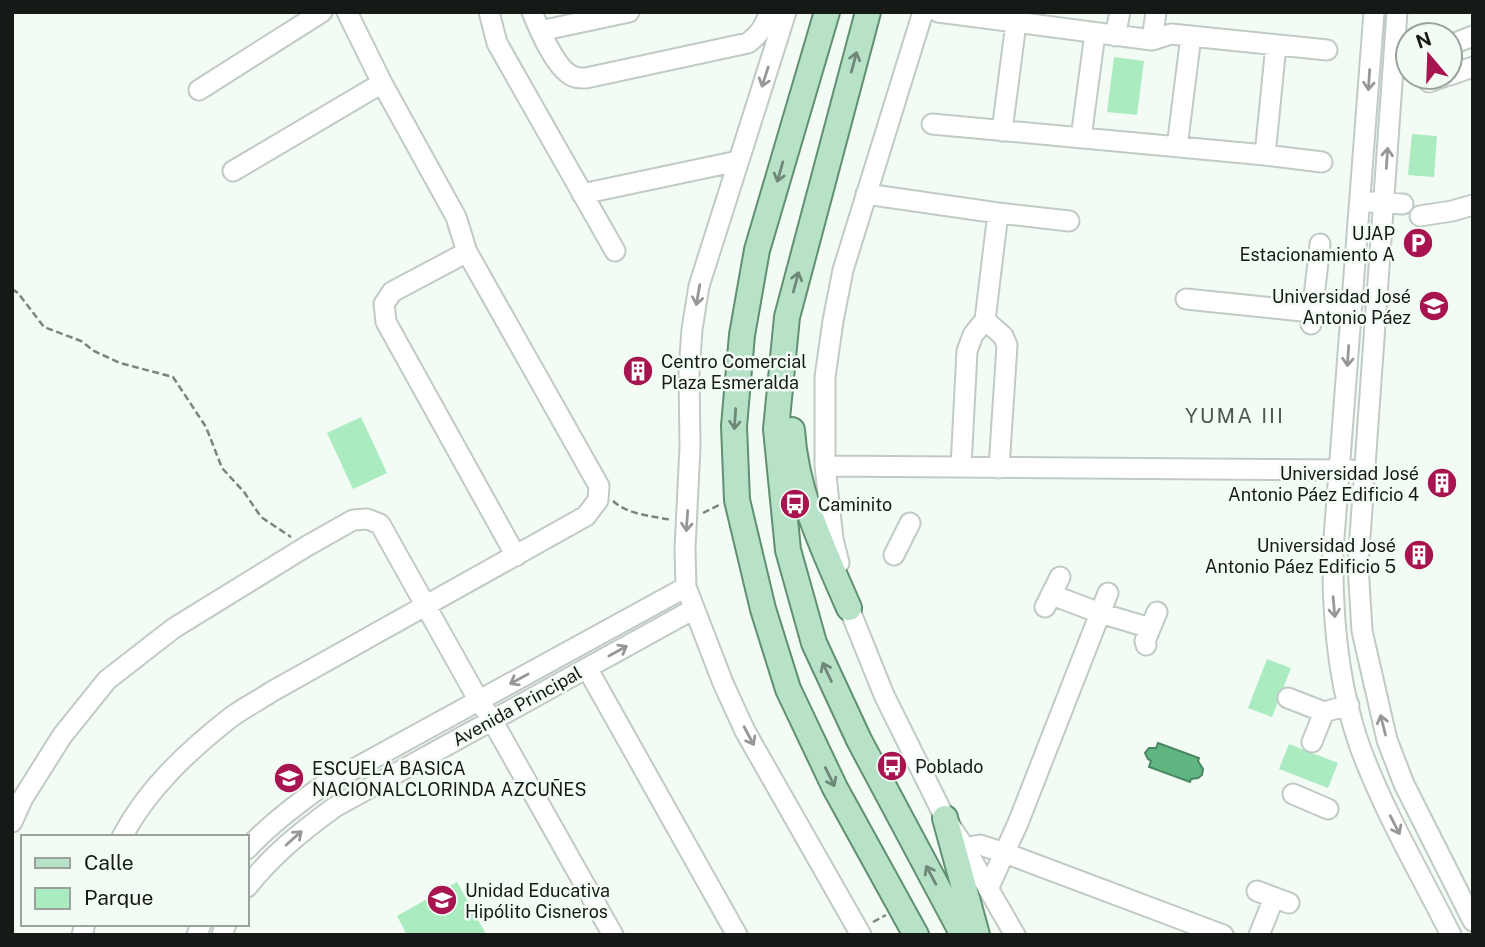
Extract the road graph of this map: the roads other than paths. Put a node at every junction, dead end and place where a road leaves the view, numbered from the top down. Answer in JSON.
{"nodes":[{"id":1,"x":322,"y":12,"type":"edge"},
{"id":2,"x":347,"y":12,"type":"edge"},
{"id":3,"x":489,"y":12,"type":"edge"},
{"id":4,"x":532,"y":12,"type":"edge"},
{"id":5,"x":629,"y":12,"type":"edge"},
{"id":6,"x":769,"y":12,"type":"edge"},
{"id":7,"x":786,"y":12,"type":"edge"},
{"id":8,"x":827,"y":12,"type":"edge"},
{"id":9,"x":868,"y":12,"type":"edge"},
{"id":10,"x":923,"y":12,"type":"edge"},
{"id":11,"x":938,"y":12,"type":"edge"},
{"id":12,"x":1120,"y":12,"type":"edge"},
{"id":13,"x":1156,"y":12,"type":"edge"},
{"id":14,"x":1374,"y":12,"type":"edge"},
{"id":15,"x":1397,"y":12,"type":"edge"},
{"id":16,"x":1016,"y":23,"type":"junction"},
{"id":17,"x":540,"y":31,"type":"junction"},
{"id":18,"x":1094,"y":33,"type":"junction"},
{"id":19,"x":1115,"y":36,"type":"junction"},
{"id":20,"x":1191,"y":36,"type":"junction"},
{"id":21,"x":1152,"y":40,"type":"junction"},
{"id":22,"x":1276,"y":45,"type":"junction"},
{"id":23,"x":1327,"y":50,"type":"dead end"},
{"id":24,"x":382,"y":83,"type":"junction"},
{"id":25,"x":199,"y":90,"type":"dead end"},
{"id":26,"x":932,"y":124,"type":"dead end"},
{"id":27,"x":1002,"y":131,"type":"junction"},
{"id":28,"x":1080,"y":138,"type":"junction"},
{"id":29,"x":1177,"y":147,"type":"junction"},
{"id":30,"x":1265,"y":155,"type":"junction"},
{"id":31,"x":738,"y":161,"type":"junction"},
{"id":32,"x":1322,"y":162,"type":"dead end"},
{"id":33,"x":233,"y":171,"type":"dead end"},
{"id":34,"x":582,"y":194,"type":"junction"},
{"id":35,"x":866,"y":194,"type":"junction"},
{"id":36,"x":1360,"y":202,"type":"junction"},
{"id":37,"x":1393,"y":203,"type":"junction"},
{"id":38,"x":1473,"y":205,"type":"edge"},
{"id":39,"x":998,"y":213,"type":"junction"},
{"id":40,"x":1420,"y":216,"type":"dead end"},
{"id":41,"x":1069,"y":220,"type":"dead end"},
{"id":42,"x":1320,"y":244,"type":"dead end"},
{"id":43,"x":615,"y":251,"type":"dead end"},
{"id":44,"x":467,"y":252,"type":"junction"},
{"id":45,"x":1186,"y":299,"type":"dead end"},
{"id":46,"x":1352,"y":306,"type":"junction"},
{"id":47,"x":1312,"y":313,"type":"junction"},
{"id":48,"x":985,"y":320,"type":"junction"},
{"id":49,"x":786,"y":329,"type":"junction"},
{"id":50,"x":825,"y":466,"type":"junction"},
{"id":51,"x":961,"y":467,"type":"junction"},
{"id":52,"x":999,"y":468,"type":"junction"},
{"id":53,"x":1340,"y":470,"type":"junction"},
{"id":54,"x":1364,"y":470,"type":"junction"},
{"id":55,"x":909,"y":523,"type":"dead end"},
{"id":56,"x":894,"y":555,"type":"dead end"},
{"id":57,"x":516,"y":556,"type":"junction"},
{"id":58,"x":687,"y":587,"type":"junction"},
{"id":59,"x":1052,"y":593,"type":"dead end"},
{"id":60,"x":1108,"y":593,"type":"dead end"},
{"id":61,"x":425,"y":606,"type":"junction"},
{"id":62,"x":849,"y":608,"type":"junction"},
{"id":63,"x":694,"y":609,"type":"junction"},
{"id":64,"x":1100,"y":613,"type":"junction"},
{"id":65,"x":1151,"y":628,"type":"dead end"},
{"id":66,"x":587,"y":668,"type":"junction"},
{"id":67,"x":1288,"y":698,"type":"dead end"},
{"id":68,"x":479,"y":701,"type":"junction"},
{"id":69,"x":1349,"y":705,"type":"junction"},
{"id":70,"x":1324,"y":712,"type":"junction"},
{"id":71,"x":492,"y":720,"type":"junction"},
{"id":72,"x":1312,"y":742,"type":"dead end"},
{"id":73,"x":1293,"y":794,"type":"dead end"},
{"id":74,"x":1328,"y":809,"type":"dead end"},
{"id":75,"x":945,"y":818,"type":"junction"},
{"id":76,"x":12,"y":822,"type":"edge"},
{"id":77,"x":123,"y":835,"type":"edge"},
{"id":78,"x":248,"y":848,"type":"edge"},
{"id":79,"x":965,"y":848,"type":"junction"},
{"id":80,"x":1005,"y":853,"type":"junction"},
{"id":81,"x":248,"y":886,"type":"edge"},
{"id":82,"x":988,"y":889,"type":"junction"},
{"id":83,"x":1273,"y":897,"type":"dead end"},
{"id":84,"x":1473,"y":920,"type":"edge"},
{"id":85,"x":857,"y":933,"type":"edge"},
{"id":86,"x":613,"y":935,"type":"edge"},
{"id":87,"x":737,"y":935,"type":"edge"},
{"id":88,"x":916,"y":935,"type":"edge"},
{"id":89,"x":963,"y":935,"type":"edge"},
{"id":90,"x":977,"y":935,"type":"edge"},
{"id":91,"x":1015,"y":935,"type":"edge"},
{"id":92,"x":1223,"y":935,"type":"edge"},
{"id":93,"x":1259,"y":935,"type":"edge"},
{"id":94,"x":1451,"y":935,"type":"edge"}],
"edges":[{"from":1,"to":25,"type":"street"},
{"from":2,"to":24,"type":"street"},
{"from":3,"to":34,"type":"street"},
{"from":4,"to":17,"type":"street"},
{"from":5,"to":17,"type":"street"},
{"from":6,"to":17,"type":"street"},
{"from":7,"to":31,"type":"street","one_way":true},
{"from":8,"to":88,"type":"main road","one_way":true},
{"from":49,"to":9,"type":"main road","one_way":true},
{"from":10,"to":35,"type":"street"},
{"from":11,"to":16,"type":"street"},
{"from":12,"to":19,"type":"street"},
{"from":13,"to":21,"type":"street"},
{"from":14,"to":36,"type":"street","one_way":true},
{"from":37,"to":15,"type":"street","one_way":true},
{"from":16,"to":18,"type":"street"},
{"from":16,"to":27,"type":"street"},
{"from":18,"to":19,"type":"street"},
{"from":18,"to":28,"type":"street"},
{"from":19,"to":21,"type":"street"},
{"from":20,"to":21,"type":"street"},
{"from":20,"to":22,"type":"street"},
{"from":20,"to":29,"type":"street"},
{"from":22,"to":23,"type":"street"},
{"from":22,"to":30,"type":"street"},
{"from":24,"to":33,"type":"street"},
{"from":24,"to":44,"type":"street"},
{"from":26,"to":27,"type":"street"},
{"from":27,"to":28,"type":"street"},
{"from":28,"to":29,"type":"street"},
{"from":29,"to":30,"type":"street"},
{"from":30,"to":32,"type":"street"},
{"from":31,"to":34,"type":"street"},
{"from":31,"to":58,"type":"street","one_way":true},
{"from":34,"to":43,"type":"street"},
{"from":35,"to":39,"type":"street"},
{"from":35,"to":50,"type":"street"},
{"from":36,"to":37,"type":"street"},
{"from":36,"to":46,"type":"street"},
{"from":37,"to":54,"type":"street"},
{"from":38,"to":40,"type":"street"},
{"from":39,"to":41,"type":"street"},
{"from":39,"to":48,"type":"street"},
{"from":42,"to":47,"type":"street"},
{"from":44,"to":57,"type":"street"},
{"from":44,"to":57,"type":"street"},
{"from":45,"to":47,"type":"street"},
{"from":46,"to":47,"type":"street"},
{"from":46,"to":53,"type":"street","one_way":true},
{"from":48,"to":51,"type":"street"},
{"from":48,"to":52,"type":"street"},
{"from":49,"to":62,"type":"main road"},
{"from":89,"to":49,"type":"main road","one_way":true},
{"from":50,"to":51,"type":"street"},
{"from":50,"to":62,"type":"street"},
{"from":51,"to":52,"type":"street"},
{"from":52,"to":53,"type":"street"},
{"from":53,"to":54,"type":"street"},
{"from":53,"to":69,"type":"street","one_way":true},
{"from":84,"to":54,"type":"street","one_way":true},
{"from":55,"to":56,"type":"street"},
{"from":57,"to":61,"type":"street"},
{"from":58,"to":63,"type":"street"},
{"from":58,"to":68,"type":"street","name":"Avenida Principal","one_way":true},
{"from":59,"to":64,"type":"street"},
{"from":60,"to":64,"type":"street"},
{"from":61,"to":68,"type":"street"},
{"from":61,"to":76,"type":"street"},
{"from":61,"to":77,"type":"street"},
{"from":62,"to":75,"type":"street"},
{"from":66,"to":63,"type":"street","name":"Avenida Principal","one_way":true},
{"from":63,"to":85,"type":"street","one_way":true},
{"from":64,"to":65,"type":"street"},
{"from":64,"to":80,"type":"street"},
{"from":66,"to":71,"type":"street","name":"Avenida Principal"},
{"from":66,"to":87,"type":"street"},
{"from":67,"to":70,"type":"street"},
{"from":68,"to":71,"type":"street"},
{"from":68,"to":78,"type":"street","name":"Avenida Principal"},
{"from":69,"to":70,"type":"street"},
{"from":69,"to":94,"type":"street","one_way":true},
{"from":70,"to":72,"type":"street"},
{"from":81,"to":71,"type":"street","name":"Avenida Principal","one_way":true},
{"from":71,"to":86,"type":"street"},
{"from":73,"to":74,"type":"street"},
{"from":75,"to":79,"type":"street"},
{"from":75,"to":90,"type":"main road"},
{"from":79,"to":80,"type":"street"},
{"from":79,"to":82,"type":"street"},
{"from":80,"to":82,"type":"street"},
{"from":80,"to":92,"type":"street"},
{"from":82,"to":91,"type":"street"},
{"from":83,"to":93,"type":"street"}]}
